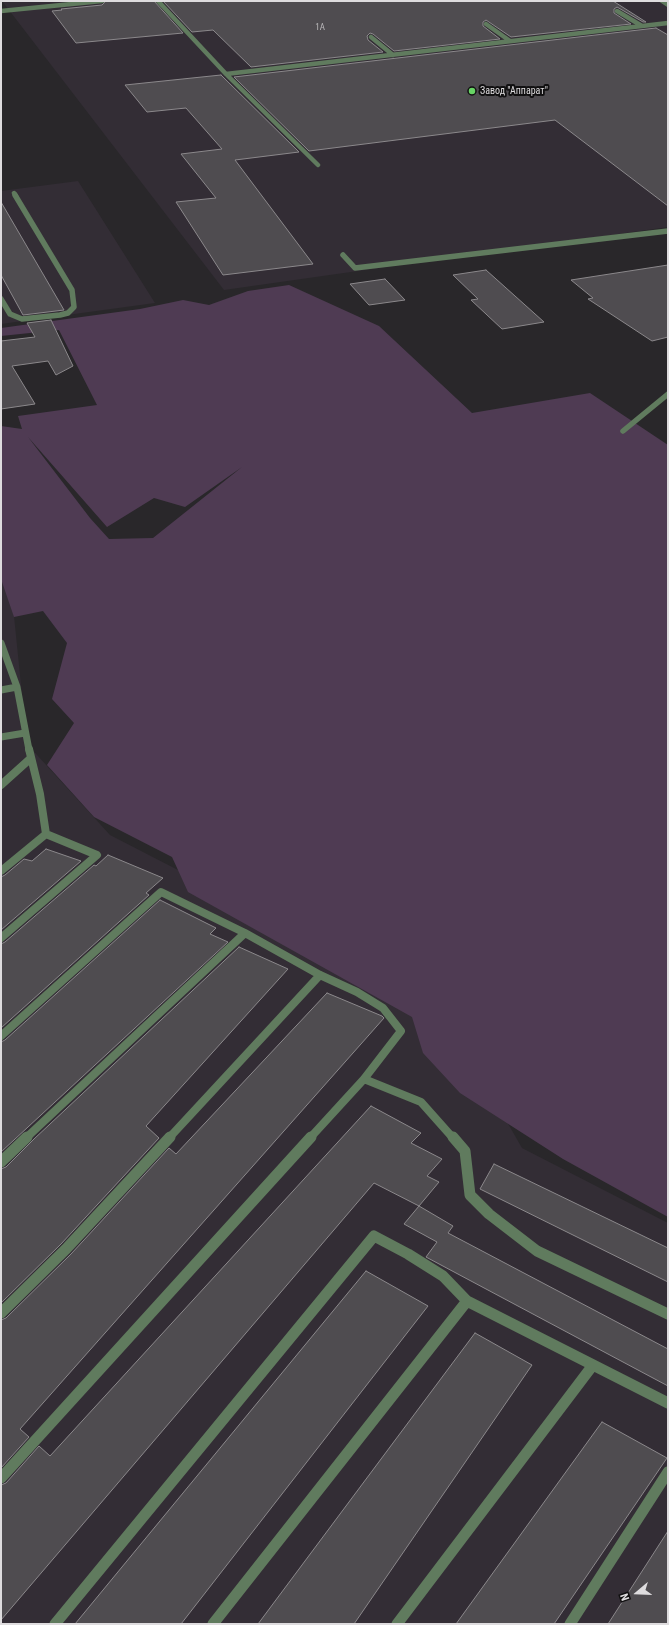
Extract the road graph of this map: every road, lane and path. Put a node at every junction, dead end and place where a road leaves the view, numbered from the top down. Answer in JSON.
{"nodes":[{"id":1,"x":102,"y":1,"type":"edge"},
{"id":2,"x":158,"y":1,"type":"edge"},
{"id":3,"x":662,"y":1,"type":"edge"},
{"id":4,"x":668,"y":5,"type":"edge"},
{"id":5,"x":1,"y":11,"type":"edge"},
{"id":6,"x":617,"y":11,"type":"dead end"},
{"id":7,"x":668,"y":23,"type":"edge"},
{"id":8,"x":486,"y":24,"type":"dead end"},
{"id":9,"x":642,"y":26,"type":"junction"},
{"id":10,"x":371,"y":37,"type":"dead end"},
{"id":11,"x":510,"y":41,"type":"junction"},
{"id":12,"x":393,"y":55,"type":"junction"},
{"id":13,"x":226,"y":74,"type":"junction"},
{"id":14,"x":318,"y":165,"type":"dead end"},
{"id":15,"x":14,"y":193,"type":"dead end"},
{"id":16,"x":668,"y":231,"type":"edge"},
{"id":17,"x":343,"y":255,"type":"dead end"},
{"id":18,"x":1,"y":300,"type":"edge"},
{"id":19,"x":668,"y":394,"type":"edge"},
{"id":20,"x":623,"y":430,"type":"dead end"},
{"id":21,"x":2,"y":647,"type":"edge"},
{"id":22,"x":17,"y":687,"type":"junction"},
{"id":23,"x":1,"y":690,"type":"edge"},
{"id":24,"x":26,"y":733,"type":"junction"},
{"id":25,"x":1,"y":737,"type":"edge"},
{"id":26,"x":32,"y":758,"type":"junction"},
{"id":27,"x":1,"y":785,"type":"edge"},
{"id":28,"x":46,"y":834,"type":"junction"},
{"id":29,"x":1,"y":871,"type":"edge"},
{"id":30,"x":245,"y":933,"type":"junction"},
{"id":31,"x":1,"y":938,"type":"edge"},
{"id":32,"x":320,"y":974,"type":"junction"},
{"id":33,"x":1,"y":1036,"type":"edge"},
{"id":34,"x":364,"y":1079,"type":"junction"},
{"id":35,"x":1,"y":1162,"type":"edge"},
{"id":36,"x":467,"y":1301,"type":"junction"},
{"id":37,"x":1,"y":1313,"type":"edge"},
{"id":38,"x":668,"y":1314,"type":"edge"},
{"id":39,"x":593,"y":1365,"type":"junction"},
{"id":40,"x":668,"y":1403,"type":"edge"},
{"id":41,"x":668,"y":1472,"type":"edge"},
{"id":42,"x":1,"y":1478,"type":"edge"},
{"id":43,"x":55,"y":1624,"type":"edge"},
{"id":44,"x":213,"y":1624,"type":"edge"},
{"id":45,"x":397,"y":1624,"type":"edge"},
{"id":46,"x":570,"y":1624,"type":"edge"}],
"edges":[{"from":1,"to":5,"type":"lane"},
{"from":2,"to":13,"type":"lane"},
{"from":3,"to":4,"type":"lane"},
{"from":6,"to":9,"type":"lane"},
{"from":7,"to":9,"type":"lane"},
{"from":8,"to":11,"type":"lane"},
{"from":9,"to":11,"type":"lane"},
{"from":10,"to":12,"type":"lane"},
{"from":11,"to":12,"type":"lane"},
{"from":12,"to":13,"type":"lane"},
{"from":13,"to":14,"type":"lane"},
{"from":15,"to":18,"type":"lane"},
{"from":16,"to":17,"type":"lane"},
{"from":19,"to":20,"type":"lane"},
{"from":21,"to":22,"type":"lane"},
{"from":22,"to":23,"type":"lane"},
{"from":22,"to":24,"type":"lane"},
{"from":24,"to":25,"type":"lane"},
{"from":24,"to":26,"type":"lane"},
{"from":26,"to":27,"type":"lane"},
{"from":26,"to":28,"type":"lane"},
{"from":28,"to":29,"type":"lane"},
{"from":28,"to":31,"type":"lane"},
{"from":30,"to":32,"type":"lane"},
{"from":30,"to":33,"type":"lane"},
{"from":30,"to":35,"type":"lane"},
{"from":32,"to":34,"type":"lane"},
{"from":32,"to":37,"type":"lane"},
{"from":34,"to":38,"type":"lane"},
{"from":34,"to":42,"type":"lane"},
{"from":36,"to":39,"type":"lane"},
{"from":36,"to":43,"type":"lane"},
{"from":36,"to":44,"type":"lane"},
{"from":39,"to":40,"type":"lane"},
{"from":39,"to":45,"type":"lane"},
{"from":41,"to":46,"type":"lane"}]}
